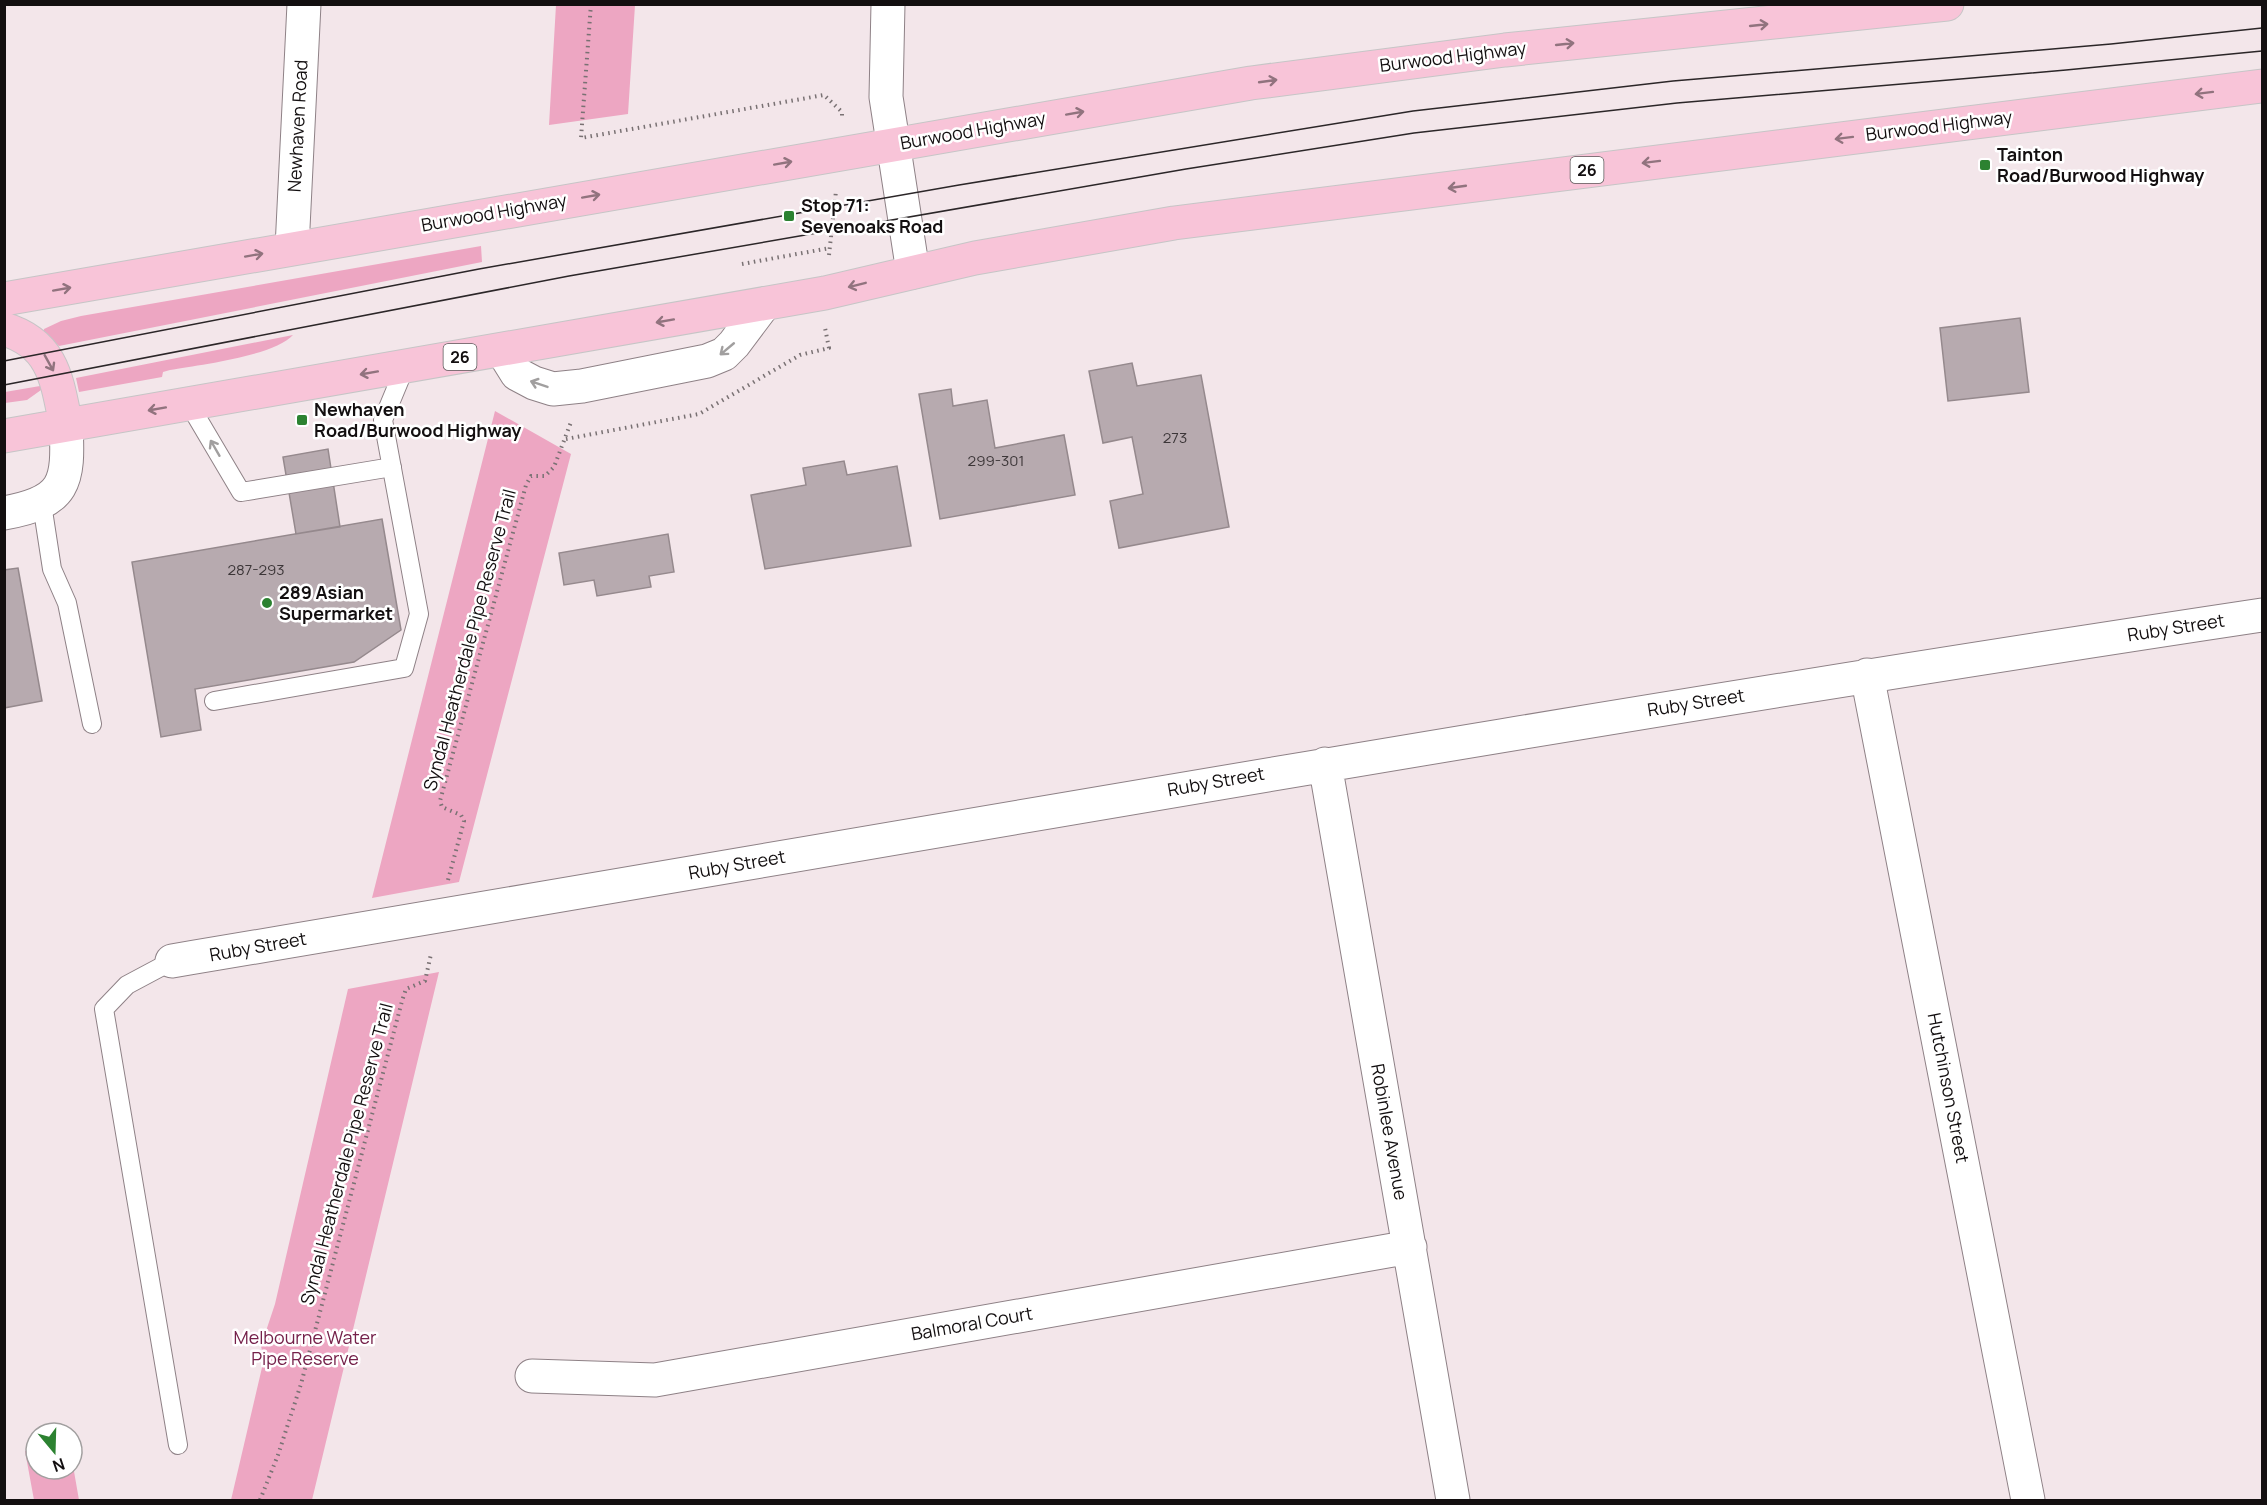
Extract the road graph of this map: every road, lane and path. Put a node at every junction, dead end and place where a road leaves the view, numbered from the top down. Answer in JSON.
{"nodes":[{"id":1,"x":304,"y":4,"type":"edge"},
{"id":2,"x":591,"y":4,"type":"edge"},
{"id":3,"x":888,"y":4,"type":"edge"},
{"id":4,"x":1947,"y":4,"type":"edge"},
{"id":5,"x":2262,"y":86,"type":"edge"},
{"id":6,"x":894,"y":145,"type":"junction"},
{"id":7,"x":840,"y":154,"type":"junction"},
{"id":8,"x":292,"y":248,"type":"junction"},
{"id":9,"x":830,"y":248,"type":"junction"},
{"id":10,"x":742,"y":264,"type":"dead end"},
{"id":11,"x":914,"y":272,"type":"junction"},
{"id":12,"x":825,"y":293,"type":"junction"},
{"id":13,"x":4,"y":299,"type":"edge"},
{"id":14,"x":764,"y":304,"type":"junction"},
{"id":15,"x":4,"y":329,"type":"edge"},
{"id":16,"x":501,"y":350,"type":"junction"},
{"id":17,"x":405,"y":367,"type":"junction"},
{"id":18,"x":582,"y":386,"type":"junction"},
{"id":19,"x":189,"y":404,"type":"junction"},
{"id":20,"x":66,"y":425,"type":"junction"},
{"id":21,"x":4,"y":436,"type":"edge"},
{"id":22,"x":566,"y":439,"type":"junction"},
{"id":23,"x":392,"y":467,"type":"junction"},
{"id":24,"x":42,"y":504,"type":"junction"},
{"id":25,"x":4,"y":513,"type":"edge"},
{"id":26,"x":2262,"y":615,"type":"edge"},
{"id":27,"x":1867,"y":675,"type":"junction"},
{"id":28,"x":214,"y":701,"type":"dead end"},
{"id":29,"x":92,"y":724,"type":"dead end"},
{"id":30,"x":1325,"y":764,"type":"junction"},
{"id":31,"x":439,"y":916,"type":"junction"},
{"id":32,"x":172,"y":961,"type":"joint"},
{"id":33,"x":1410,"y":1247,"type":"junction"},
{"id":34,"x":532,"y":1376,"type":"dead end"},
{"id":35,"x":178,"y":1445,"type":"dead end"},
{"id":36,"x":260,"y":1500,"type":"edge"},
{"id":37,"x":1453,"y":1500,"type":"edge"},
{"id":38,"x":2028,"y":1500,"type":"edge"}],
"edges":[{"from":1,"to":8,"type":"street","name":"Newhaven Road"},
{"from":2,"to":7,"type":"path"},
{"from":3,"to":6,"type":"street"},
{"from":6,"to":4,"type":"highway","name":"Burwood Highway","one_way":true},
{"from":5,"to":11,"type":"highway","name":"Burwood Highway","number":"26","one_way":true},
{"from":6,"to":7,"type":"highway","name":"Burwood Highway"},
{"from":6,"to":11,"type":"street"},
{"from":8,"to":7,"type":"highway","name":"Burwood Highway","one_way":true},
{"from":7,"to":9,"type":"path"},
{"from":13,"to":8,"type":"highway","name":"Burwood Highway","one_way":true},
{"from":9,"to":10,"type":"path"},
{"from":9,"to":12,"type":"path"},
{"from":11,"to":12,"type":"highway","name":"Burwood Highway","number":"26","one_way":true},
{"from":12,"to":14,"type":"highway","name":"Burwood Highway","number":"26"},
{"from":12,"to":22,"type":"path"},
{"from":14,"to":16,"type":"highway","name":"Burwood Highway","number":"26","one_way":true},
{"from":14,"to":18,"type":"street","one_way":true},
{"from":15,"to":20,"type":"highway","one_way":true},
{"from":16,"to":17,"type":"highway","name":"Burwood Highway","number":"26"},
{"from":18,"to":16,"type":"street","one_way":true},
{"from":17,"to":19,"type":"highway","name":"Burwood Highway","number":"26","one_way":true},
{"from":17,"to":23,"type":"lane"},
{"from":18,"to":22,"type":"path","name":"Syndal Heatherdale Pipe Reserve Trail"},
{"from":19,"to":20,"type":"highway","name":"Burwood Highway","number":"26","one_way":true},
{"from":23,"to":19,"type":"lane","one_way":true},
{"from":20,"to":21,"type":"highway","name":"Burwood Highway","number":"26"},
{"from":20,"to":24,"type":"street"},
{"from":22,"to":31,"type":"path","name":"Syndal Heatherdale Pipe Reserve Trail"},
{"from":23,"to":28,"type":"lane"},
{"from":24,"to":25,"type":"street"},
{"from":24,"to":29,"type":"lane"},
{"from":26,"to":27,"type":"street","name":"Ruby Street"},
{"from":27,"to":30,"type":"street","name":"Ruby Street"},
{"from":27,"to":38,"type":"street","name":"Hutchinson Street"},
{"from":30,"to":31,"type":"street","name":"Ruby Street"},
{"from":30,"to":33,"type":"street","name":"Robinlee Avenue"},
{"from":31,"to":32,"type":"street","name":"Ruby Street"},
{"from":31,"to":36,"type":"path","name":"Syndal Heatherdale Pipe Reserve Trail"},
{"from":32,"to":35,"type":"lane"},
{"from":33,"to":34,"type":"street","name":"Balmoral Court"},
{"from":33,"to":37,"type":"street","name":"Robinlee Avenue"}]}
